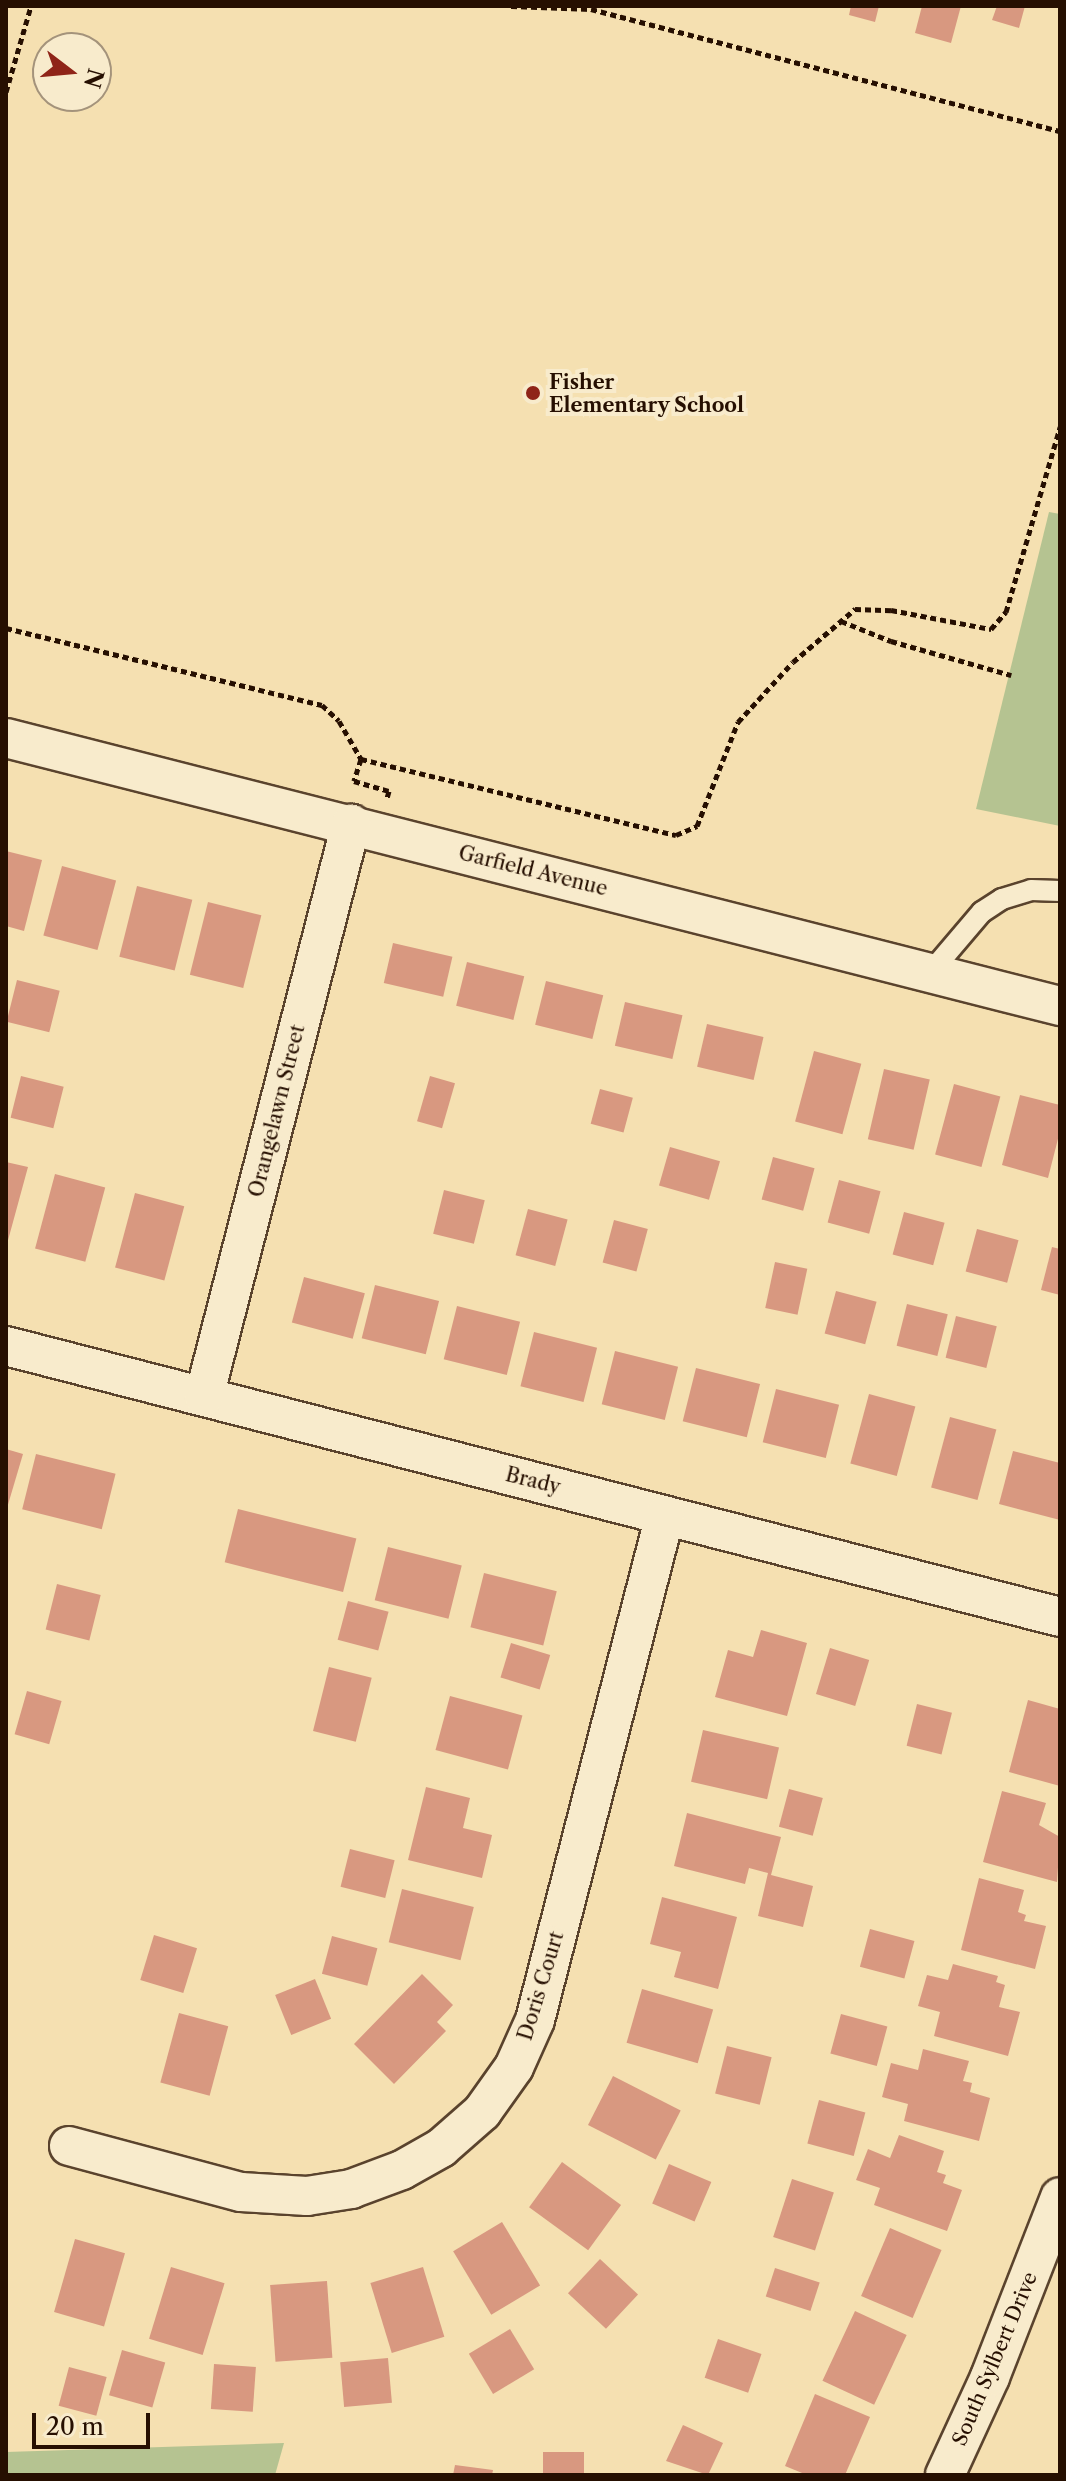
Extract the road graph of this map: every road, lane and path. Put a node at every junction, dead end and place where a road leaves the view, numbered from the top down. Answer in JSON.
{"nodes":[{"id":1,"x":31,"y":6,"type":"edge"},
{"id":2,"x":511,"y":6,"type":"edge"},
{"id":3,"x":6,"y":92,"type":"edge"},
{"id":4,"x":1060,"y":131,"type":"edge"},
{"id":5,"x":1060,"y":427,"type":"edge"},
{"id":6,"x":841,"y":621,"type":"junction"},
{"id":7,"x":6,"y":628,"type":"edge"},
{"id":8,"x":1011,"y":675,"type":"dead end"},
{"id":9,"x":6,"y":738,"type":"edge"},
{"id":10,"x":361,"y":759,"type":"junction"},
{"id":11,"x":354,"y":781,"type":"dead end"},
{"id":12,"x":351,"y":824,"type":"junction"},
{"id":13,"x":1060,"y":891,"type":"edge"},
{"id":14,"x":930,"y":973,"type":"junction"},
{"id":15,"x":1060,"y":1006,"type":"edge"},
{"id":16,"x":6,"y":1346,"type":"edge"},
{"id":17,"x":204,"y":1397,"type":"junction"},
{"id":18,"x":665,"y":1515,"type":"junction"},
{"id":19,"x":1060,"y":1617,"type":"edge"},
{"id":20,"x":69,"y":2146,"type":"dead end"},
{"id":21,"x":1060,"y":2197,"type":"edge"},
{"id":22,"x":945,"y":2475,"type":"edge"}],
"edges":[{"from":1,"to":3,"type":"path"},
{"from":2,"to":4,"type":"path"},
{"from":5,"to":6,"type":"path"},
{"from":6,"to":8,"type":"path"},
{"from":6,"to":10,"type":"path"},
{"from":7,"to":10,"type":"path"},
{"from":9,"to":12,"type":"street","name":"Garfield Avenue"},
{"from":10,"to":11,"type":"path"},
{"from":12,"to":14,"type":"street","name":"Garfield Avenue"},
{"from":12,"to":17,"type":"street","name":"Orangelawn Street"},
{"from":13,"to":14,"type":"lane"},
{"from":14,"to":15,"type":"street","name":"Garfield Avenue"},
{"from":16,"to":17,"type":"street","name":"Brady"},
{"from":17,"to":18,"type":"street","name":"Brady"},
{"from":18,"to":19,"type":"street","name":"Brady"},
{"from":18,"to":20,"type":"street","name":"Doris Court"},
{"from":21,"to":22,"type":"street","name":"South Sylbert Drive"}]}
